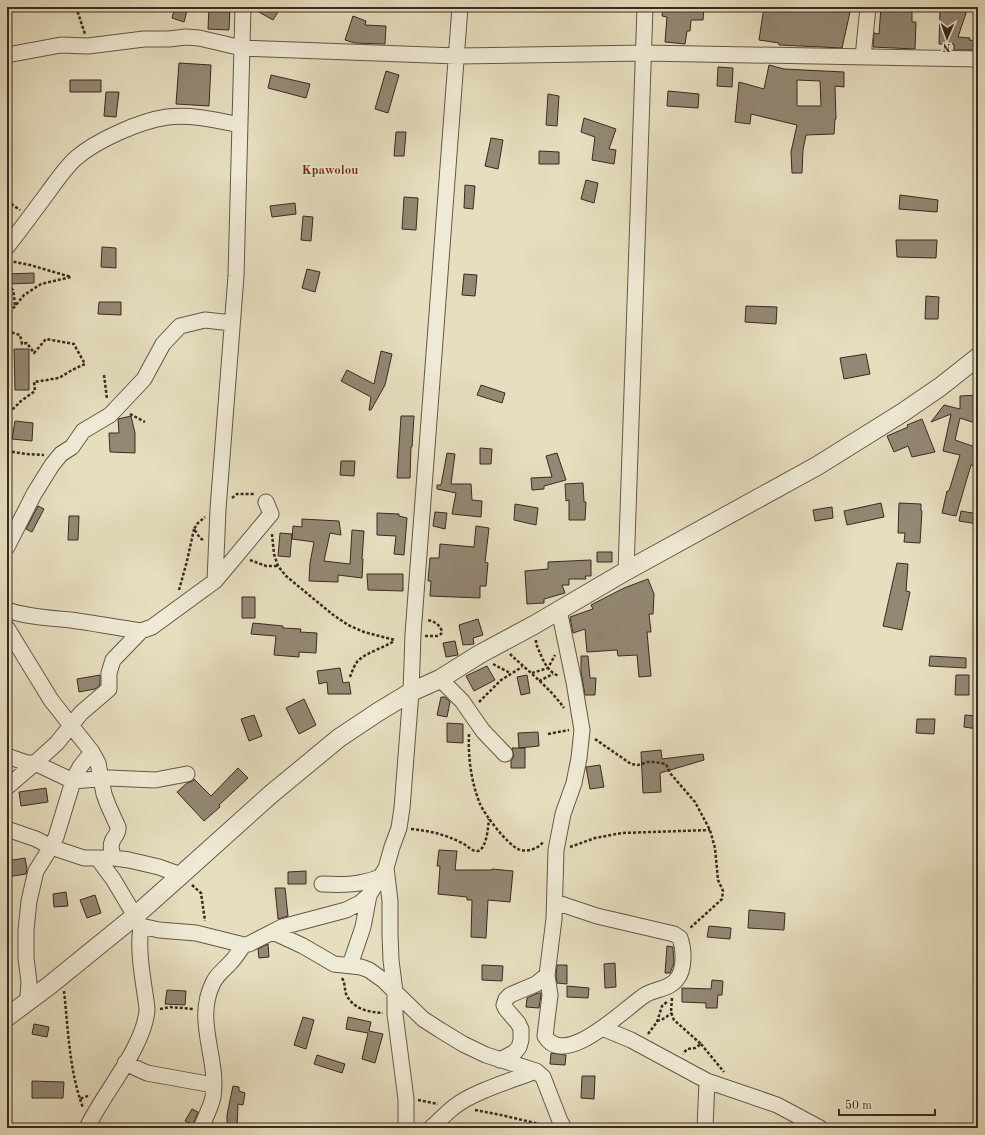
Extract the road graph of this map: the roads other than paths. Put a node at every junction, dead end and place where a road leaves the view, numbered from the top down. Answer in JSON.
{"nodes":[{"id":1,"x":243,"y":7,"type":"edge"},
{"id":2,"x":460,"y":7,"type":"edge"},
{"id":3,"x":645,"y":7,"type":"edge"},
{"id":4,"x":868,"y":7,"type":"edge"},
{"id":5,"x":242,"y":48,"type":"junction"},
{"id":6,"x":644,"y":53,"type":"junction"},
{"id":7,"x":7,"y":55,"type":"edge"},
{"id":8,"x":457,"y":56,"type":"junction"},
{"id":9,"x":863,"y":57,"type":"junction"},
{"id":10,"x":978,"y":59,"type":"edge"},
{"id":11,"x":240,"y":124,"type":"junction"},
{"id":12,"x":7,"y":247,"type":"edge"},
{"id":13,"x":232,"y":323,"type":"junction"},
{"id":14,"x":978,"y":357,"type":"edge"},
{"id":15,"x":268,"y":508,"type":"road end"},
{"id":16,"x":7,"y":547,"type":"edge"},
{"id":17,"x":626,"y":571,"type":"junction"},
{"id":18,"x":215,"y":581,"type":"junction"},
{"id":19,"x":7,"y":610,"type":"edge"},
{"id":20,"x":559,"y":610,"type":"junction"},
{"id":21,"x":7,"y":628,"type":"edge"},
{"id":22,"x":141,"y":631,"type":"junction"},
{"id":23,"x":440,"y":679,"type":"junction"},
{"id":24,"x":412,"y":692,"type":"junction"},
{"id":25,"x":71,"y":724,"type":"junction"},
{"id":26,"x":92,"y":752,"type":"junction"},
{"id":27,"x":505,"y":754,"type":"dead end"},
{"id":28,"x":7,"y":756,"type":"edge"},
{"id":29,"x":36,"y":764,"type":"junction"},
{"id":30,"x":187,"y":774,"type":"dead end"},
{"id":31,"x":102,"y":779,"type":"junction"},
{"id":32,"x":73,"y":781,"type":"junction"},
{"id":33,"x":7,"y":787,"type":"edge"},
{"id":34,"x":7,"y":829,"type":"edge"},
{"id":35,"x":51,"y":847,"type":"junction"},
{"id":36,"x":114,"y":858,"type":"junction"},
{"id":37,"x":98,"y":859,"type":"junction"},
{"id":38,"x":383,"y":873,"type":"junction"},
{"id":39,"x":182,"y":875,"type":"junction"},
{"id":40,"x":322,"y":884,"type":"dead end"},
{"id":41,"x":369,"y":895,"type":"junction"},
{"id":42,"x":555,"y":902,"type":"junction"},
{"id":43,"x":138,"y":921,"type":"junction"},
{"id":44,"x":273,"y":932,"type":"junction"},
{"id":45,"x":244,"y":945,"type":"junction"},
{"id":46,"x":350,"y":966,"type":"junction"},
{"id":47,"x":547,"y":975,"type":"junction"},
{"id":48,"x":395,"y":992,"type":"junction"},
{"id":49,"x":30,"y":1001,"type":"junction"},
{"id":50,"x":7,"y":1017,"type":"edge"},
{"id":51,"x":602,"y":1028,"type":"junction"},
{"id":52,"x":500,"y":1060,"type":"junction"},
{"id":53,"x":125,"y":1063,"type":"junction"},
{"id":54,"x":536,"y":1071,"type":"junction"},
{"id":55,"x":707,"y":1081,"type":"junction"},
{"id":56,"x":213,"y":1085,"type":"junction"},
{"id":57,"x":87,"y":1128,"type":"edge"},
{"id":58,"x":201,"y":1128,"type":"edge"},
{"id":59,"x":406,"y":1128,"type":"edge"},
{"id":60,"x":431,"y":1128,"type":"edge"},
{"id":61,"x":555,"y":1128,"type":"edge"},
{"id":62,"x":705,"y":1128,"type":"edge"},
{"id":63,"x":820,"y":1128,"type":"edge"}],
"edges":[{"from":1,"to":5,"type":"street"},
{"from":2,"to":8,"type":"street"},
{"from":3,"to":6,"type":"street"},
{"from":4,"to":9,"type":"street"},
{"from":5,"to":7,"type":"street"},
{"from":5,"to":8,"type":"street"},
{"from":5,"to":11,"type":"street"},
{"from":6,"to":8,"type":"street"},
{"from":6,"to":9,"type":"street"},
{"from":6,"to":17,"type":"street"},
{"from":8,"to":24,"type":"street"},
{"from":9,"to":10,"type":"street"},
{"from":11,"to":12,"type":"street"},
{"from":11,"to":13,"type":"street"},
{"from":13,"to":16,"type":"street"},
{"from":13,"to":18,"type":"street"},
{"from":14,"to":17,"type":"street"},
{"from":15,"to":18,"type":"street"},
{"from":17,"to":20,"type":"street"},
{"from":18,"to":22,"type":"street"},
{"from":19,"to":22,"type":"street"},
{"from":20,"to":23,"type":"street"},
{"from":20,"to":42,"type":"street"},
{"from":21,"to":25,"type":"street"},
{"from":22,"to":25,"type":"street"},
{"from":23,"to":24,"type":"street"},
{"from":23,"to":27,"type":"street"},
{"from":24,"to":38,"type":"street"},
{"from":24,"to":39,"type":"street"},
{"from":25,"to":26,"type":"street"},
{"from":25,"to":29,"type":"street"},
{"from":26,"to":31,"type":"street"},
{"from":26,"to":32,"type":"street"},
{"from":28,"to":29,"type":"street"},
{"from":29,"to":32,"type":"street"},
{"from":29,"to":33,"type":"street"},
{"from":30,"to":31,"type":"street"},
{"from":31,"to":32,"type":"street"},
{"from":31,"to":36,"type":"street"},
{"from":32,"to":35,"type":"street"},
{"from":34,"to":35,"type":"street"},
{"from":35,"to":37,"type":"street"},
{"from":35,"to":49,"type":"street"},
{"from":36,"to":37,"type":"street"},
{"from":36,"to":39,"type":"street"},
{"from":37,"to":43,"type":"street"},
{"from":38,"to":40,"type":"street"},
{"from":38,"to":41,"type":"street"},
{"from":38,"to":48,"type":"street"},
{"from":39,"to":43,"type":"street"},
{"from":41,"to":44,"type":"street"},
{"from":41,"to":46,"type":"street"},
{"from":42,"to":47,"type":"street"},
{"from":42,"to":51,"type":"street"},
{"from":43,"to":45,"type":"street"},
{"from":43,"to":49,"type":"street"},
{"from":43,"to":53,"type":"street"},
{"from":44,"to":45,"type":"street"},
{"from":44,"to":46,"type":"street"},
{"from":45,"to":56,"type":"street"},
{"from":46,"to":48,"type":"street"},
{"from":47,"to":51,"type":"street"},
{"from":47,"to":52,"type":"street"},
{"from":48,"to":52,"type":"street"},
{"from":48,"to":59,"type":"street"},
{"from":49,"to":50,"type":"street"},
{"from":51,"to":55,"type":"street"},
{"from":52,"to":54,"type":"street"},
{"from":53,"to":56,"type":"street"},
{"from":53,"to":57,"type":"street"},
{"from":54,"to":60,"type":"street"},
{"from":54,"to":61,"type":"street"},
{"from":55,"to":62,"type":"street"},
{"from":55,"to":63,"type":"street"},
{"from":56,"to":58,"type":"street"}]}
